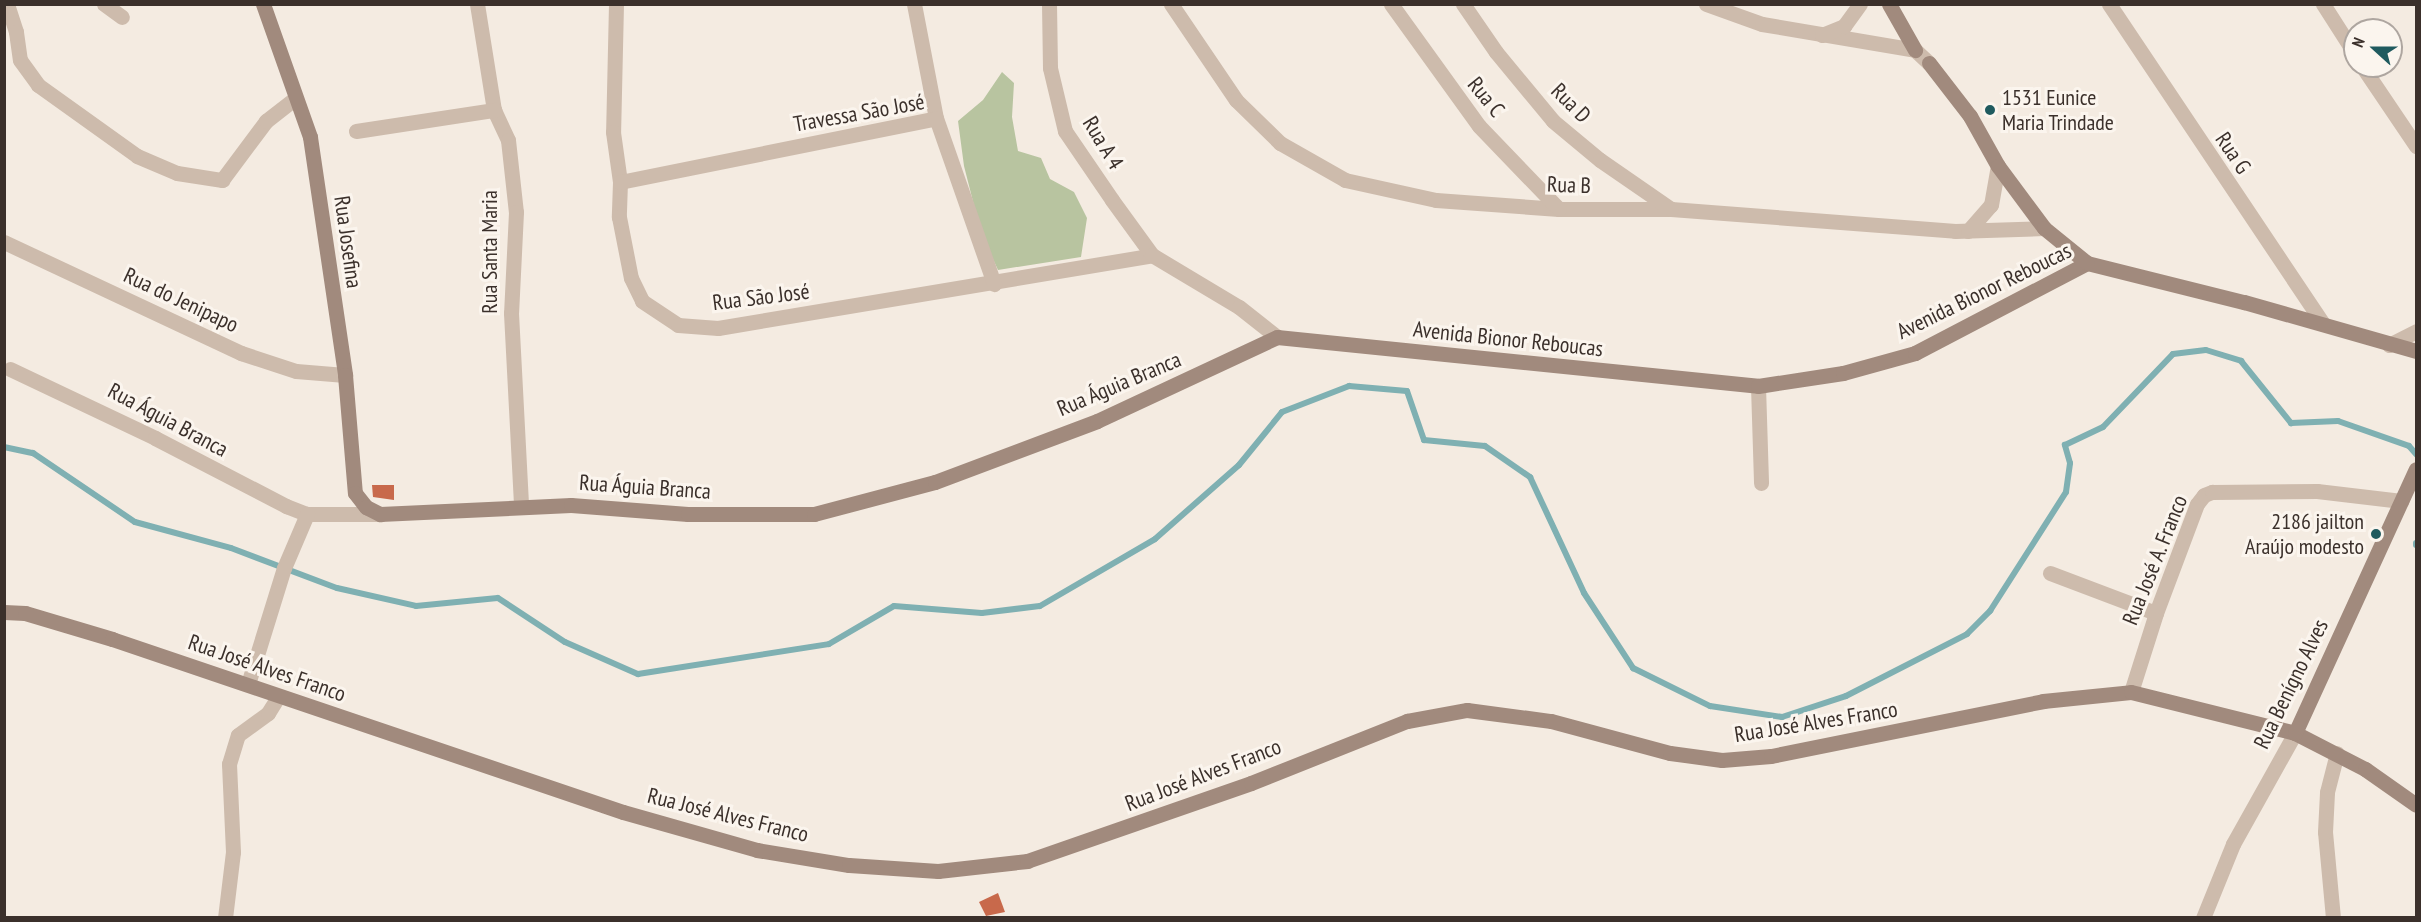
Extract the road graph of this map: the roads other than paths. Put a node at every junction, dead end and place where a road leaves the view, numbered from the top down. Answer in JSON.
{"nodes":[{"id":1,"x":7,"y":4,"type":"edge"},
{"id":2,"x":104,"y":4,"type":"edge"},
{"id":3,"x":263,"y":4,"type":"edge"},
{"id":4,"x":477,"y":4,"type":"edge"},
{"id":5,"x":616,"y":4,"type":"edge"},
{"id":6,"x":914,"y":4,"type":"edge"},
{"id":7,"x":1050,"y":4,"type":"edge"},
{"id":8,"x":1172,"y":4,"type":"edge"},
{"id":9,"x":1390,"y":4,"type":"edge"},
{"id":10,"x":1463,"y":4,"type":"edge"},
{"id":11,"x":1706,"y":4,"type":"edge"},
{"id":12,"x":1860,"y":4,"type":"edge"},
{"id":13,"x":1890,"y":4,"type":"edge"},
{"id":14,"x":2109,"y":4,"type":"edge"},
{"id":15,"x":2323,"y":4,"type":"edge"},
{"id":16,"x":122,"y":17,"type":"dead end"},
{"id":17,"x":2343,"y":35,"type":"edge"},
{"id":18,"x":1819,"y":36,"type":"junction"},
{"id":19,"x":1914,"y":50,"type":"junction"},
{"id":20,"x":1929,"y":63,"type":"joint"},
{"id":21,"x":2370,"y":78,"type":"edge"},
{"id":22,"x":294,"y":99,"type":"junction"},
{"id":23,"x":494,"y":110,"type":"junction"},
{"id":24,"x":936,"y":118,"type":"junction"},
{"id":25,"x":356,"y":131,"type":"dead end"},
{"id":26,"x":2416,"y":146,"type":"edge"},
{"id":27,"x":1998,"y":166,"type":"junction"},
{"id":28,"x":620,"y":182,"type":"junction"},
{"id":29,"x":1559,"y":209,"type":"junction"},
{"id":30,"x":1671,"y":209,"type":"junction"},
{"id":31,"x":2044,"y":228,"type":"junction"},
{"id":32,"x":1968,"y":231,"type":"junction"},
{"id":33,"x":4,"y":242,"type":"edge"},
{"id":34,"x":1152,"y":255,"type":"junction"},
{"id":35,"x":2087,"y":263,"type":"junction"},
{"id":36,"x":994,"y":284,"type":"junction"},
{"id":37,"x":2323,"y":324,"type":"junction"},
{"id":38,"x":2416,"y":331,"type":"edge"},
{"id":39,"x":1277,"y":337,"type":"junction"},
{"id":40,"x":2389,"y":345,"type":"junction"},
{"id":41,"x":2416,"y":351,"type":"edge"},
{"id":42,"x":10,"y":369,"type":"dead end"},
{"id":43,"x":345,"y":375,"type":"junction"},
{"id":44,"x":1758,"y":386,"type":"junction"},
{"id":45,"x":2416,"y":469,"type":"edge"},
{"id":46,"x":1761,"y":483,"type":"dead end"},
{"id":47,"x":2401,"y":501,"type":"junction"},
{"id":48,"x":521,"y":505,"type":"junction"},
{"id":49,"x":307,"y":514,"type":"junction"},
{"id":50,"x":380,"y":514,"type":"junction"},
{"id":51,"x":2050,"y":573,"type":"dead end"},
{"id":52,"x":4,"y":612,"type":"edge"},
{"id":53,"x":2156,"y":613,"type":"junction"},
{"id":54,"x":248,"y":684,"type":"junction"},
{"id":55,"x":2131,"y":692,"type":"junction"},
{"id":56,"x":278,"y":697,"type":"junction"},
{"id":57,"x":2295,"y":733,"type":"junction"},
{"id":58,"x":2337,"y":753,"type":"junction"},
{"id":59,"x":2416,"y":805,"type":"edge"},
{"id":60,"x":225,"y":918,"type":"edge"},
{"id":61,"x":2203,"y":918,"type":"edge"},
{"id":62,"x":2333,"y":918,"type":"edge"}],
"edges":[{"from":1,"to":22,"type":"street"},
{"from":2,"to":16,"type":"street"},
{"from":3,"to":22,"type":"main road","name":"Rua Josefina"},
{"from":4,"to":23,"type":"street","name":"Rua Santa Maria"},
{"from":5,"to":28,"type":"street","name":"Rua São José"},
{"from":6,"to":24,"type":"street"},
{"from":7,"to":34,"type":"street","name":"Rua A 4"},
{"from":8,"to":29,"type":"street","name":"Rua B"},
{"from":9,"to":29,"type":"street","name":"Rua C"},
{"from":10,"to":30,"type":"street","name":"Rua D"},
{"from":11,"to":18,"type":"street"},
{"from":12,"to":18,"type":"street"},
{"from":13,"to":19,"type":"main road"},
{"from":14,"to":37,"type":"street","name":"Rua G"},
{"from":15,"to":17,"type":"street"},
{"from":18,"to":19,"type":"street"},
{"from":19,"to":20,"type":"street"},
{"from":20,"to":27,"type":"main road"},
{"from":21,"to":26,"type":"street"},
{"from":22,"to":43,"type":"main road","name":"Rua Josefina"},
{"from":23,"to":25,"type":"street"},
{"from":23,"to":48,"type":"street","name":"Rua Santa Maria"},
{"from":24,"to":28,"type":"street","name":"Travessa São José"},
{"from":24,"to":36,"type":"street","name":"Travessa São José"},
{"from":27,"to":31,"type":"main road"},
{"from":27,"to":32,"type":"street"},
{"from":28,"to":36,"type":"street","name":"Rua São José"},
{"from":29,"to":30,"type":"street","name":"Rua B"},
{"from":30,"to":32,"type":"street","name":"Rua B"},
{"from":31,"to":32,"type":"street","name":"Rua B"},
{"from":31,"to":35,"type":"main road"},
{"from":33,"to":43,"type":"street","name":"Rua do Jenipapo"},
{"from":34,"to":36,"type":"street","name":"Rua São José"},
{"from":34,"to":39,"type":"street"},
{"from":35,"to":37,"type":"main road","name":"Avenida Bionor Reboucas"},
{"from":35,"to":44,"type":"main road","name":"Avenida Bionor Reboucas"},
{"from":37,"to":40,"type":"main road","name":"Avenida Bionor Reboucas"},
{"from":38,"to":40,"type":"street"},
{"from":39,"to":44,"type":"main road","name":"Avenida Bionor Reboucas"},
{"from":39,"to":48,"type":"main road","name":"Rua Águia Branca"},
{"from":40,"to":41,"type":"main road","name":"Avenida Bionor Reboucas"},
{"from":42,"to":49,"type":"street","name":"Rua Águia Branca"},
{"from":43,"to":50,"type":"main road","name":"Rua Josefina"},
{"from":44,"to":46,"type":"street"},
{"from":45,"to":47,"type":"main road","name":"Rua Benígno Alves"},
{"from":47,"to":53,"type":"street","name":"Rua José A. Franco"},
{"from":47,"to":57,"type":"main road","name":"Rua Benígno Alves"},
{"from":48,"to":50,"type":"main road","name":"Rua Águia Branca"},
{"from":49,"to":50,"type":"street","name":"Rua Águia Branca"},
{"from":49,"to":54,"type":"street"},
{"from":51,"to":53,"type":"street"},
{"from":52,"to":54,"type":"main road","name":"Rua José Alves Franco"},
{"from":53,"to":55,"type":"street","name":"Rua José A. Franco"},
{"from":54,"to":56,"type":"main road","name":"Rua José Alves Franco"},
{"from":55,"to":56,"type":"main road","name":"Rua José Alves Franco"},
{"from":55,"to":57,"type":"main road","name":"Rua José Alves Franco"},
{"from":56,"to":60,"type":"street"},
{"from":57,"to":58,"type":"main road","name":"Rua José Alves Franco"},
{"from":57,"to":61,"type":"street","name":"Rua Benígno Alves"},
{"from":58,"to":59,"type":"main road","name":"Rua José Alves Franco"},
{"from":58,"to":62,"type":"street"}]}
